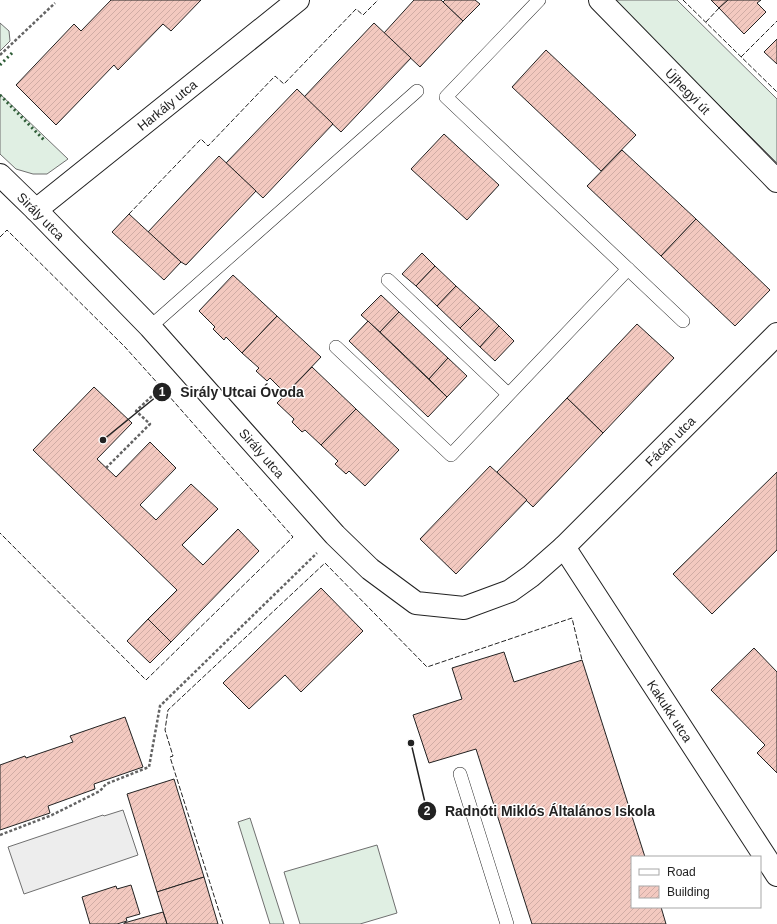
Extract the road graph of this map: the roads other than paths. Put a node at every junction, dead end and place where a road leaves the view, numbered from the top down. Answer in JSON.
{"nodes":[{"id":1,"x":298,"y":0,"type":"edge"},
{"id":2,"x":539,"y":0,"type":"edge"},
{"id":3,"x":600,"y":0,"type":"edge"},
{"id":4,"x":417,"y":91,"type":"dead end"},
{"id":5,"x":0,"y":175,"type":"edge"},
{"id":6,"x":777,"y":181,"type":"edge"},
{"id":7,"x":36,"y":210,"type":"junction"},
{"id":8,"x":628,"y":269,"type":"junction"},
{"id":9,"x":388,"y":280,"type":"dead end"},
{"id":10,"x":683,"y":321,"type":"dead end"},
{"id":11,"x":150,"y":327,"type":"junction"},
{"id":12,"x":777,"y":334,"type":"edge"},
{"id":13,"x":336,"y":346,"type":"dead end"},
{"id":14,"x":508,"y":394,"type":"junction"},
{"id":15,"x":564,"y":547,"type":"junction"},
{"id":16,"x":460,"y":774,"type":"dead end"},
{"id":17,"x":777,"y":875,"type":"edge"},
{"id":18,"x":507,"y":924,"type":"edge"}],
"edges":[{"from":1,"to":7,"type":"street","name":"Harkály utca"},
{"from":2,"to":8,"type":"lane"},
{"from":3,"to":6,"type":"street","name":"Újhegyi út"},
{"from":4,"to":11,"type":"lane"},
{"from":5,"to":7,"type":"street","name":"Sirály utca"},
{"from":7,"to":11,"type":"street","name":"Sirály utca"},
{"from":8,"to":10,"type":"lane"},
{"from":8,"to":14,"type":"lane"},
{"from":9,"to":14,"type":"lane"},
{"from":11,"to":15,"type":"street","name":"Sirály utca"},
{"from":12,"to":15,"type":"street","name":"Fácán utca"},
{"from":13,"to":14,"type":"lane"},
{"from":15,"to":17,"type":"street","name":"Kakukk utca"},
{"from":16,"to":18,"type":"lane"}]}
